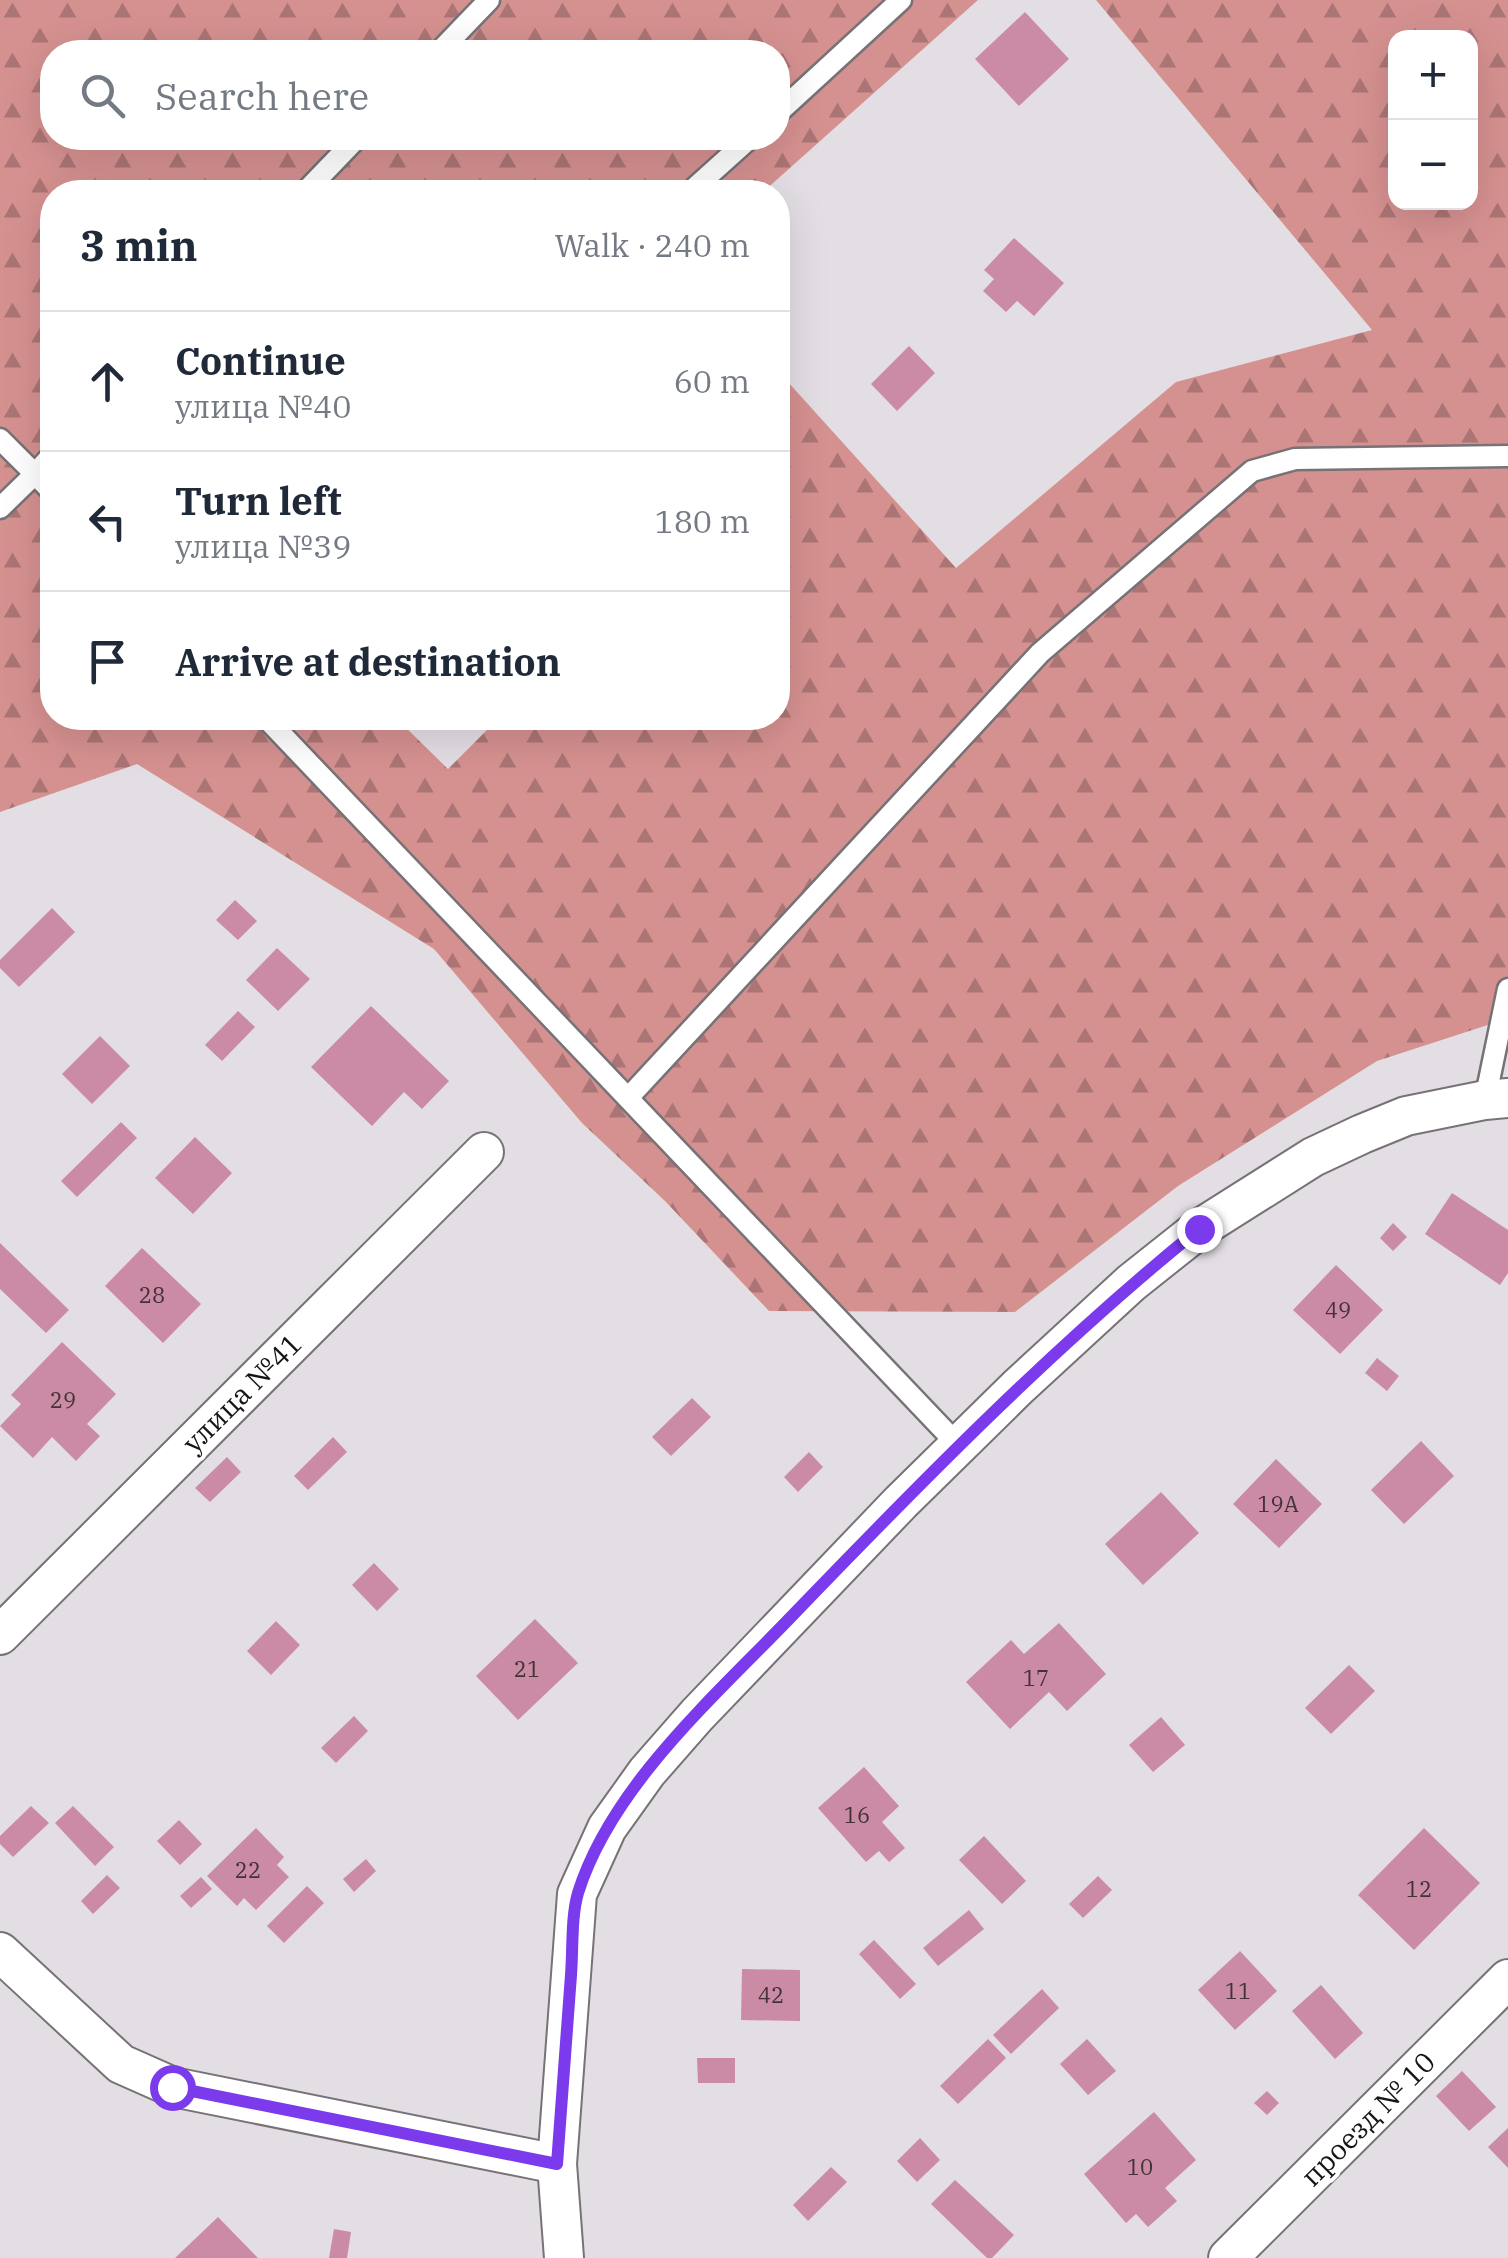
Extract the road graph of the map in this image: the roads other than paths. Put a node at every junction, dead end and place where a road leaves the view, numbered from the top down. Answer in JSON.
{"nodes":[{"id":1,"x":489,"y":0,"type":"edge"},
{"id":2,"x":901,"y":0,"type":"edge"},
{"id":3,"x":451,"y":40,"type":"edge"},
{"id":4,"x":790,"y":101,"type":"edge"},
{"id":5,"x":345,"y":150,"type":"edge"},
{"id":6,"x":737,"y":150,"type":"edge"},
{"id":7,"x":316,"y":180,"type":"edge"},
{"id":8,"x":703,"y":180,"type":"edge"},
{"id":9,"x":0,"y":440,"type":"edge"},
{"id":10,"x":1508,"y":456,"type":"edge"},
{"id":11,"x":40,"y":469,"type":"edge"},
{"id":12,"x":35,"y":474,"type":"junction"},
{"id":13,"x":40,"y":479,"type":"edge"},
{"id":14,"x":0,"y":508,"type":"edge"},
{"id":15,"x":277,"y":730,"type":"edge"},
{"id":16,"x":1508,"y":989,"type":"edge"},
{"id":17,"x":628,"y":1098,"type":"junction"},
{"id":18,"x":1496,"y":1099,"type":"edge"},
{"id":19,"x":484,"y":1152,"type":"dead end"},
{"id":20,"x":959,"y":1446,"type":"junction"},
{"id":21,"x":0,"y":1635,"type":"edge"},
{"id":22,"x":0,"y":1952,"type":"edge"},
{"id":23,"x":1508,"y":1979,"type":"edge"},
{"id":24,"x":557,"y":2164,"type":"junction"},
{"id":25,"x":564,"y":2258,"type":"edge"},
{"id":26,"x":1228,"y":2258,"type":"edge"}],
"edges":[{"from":1,"to":3,"type":"lane"},
{"from":2,"to":4,"type":"lane"},
{"from":5,"to":7,"type":"lane"},
{"from":6,"to":8,"type":"lane"},
{"from":9,"to":12,"type":"lane"},
{"from":10,"to":17,"type":"lane"},
{"from":11,"to":12,"type":"lane"},
{"from":12,"to":13,"type":"lane"},
{"from":12,"to":14,"type":"lane"},
{"from":15,"to":17,"type":"lane"},
{"from":16,"to":18,"type":"lane"},
{"from":17,"to":20,"type":"lane"},
{"from":18,"to":20,"type":"street"},
{"from":19,"to":21,"type":"street","name":"улица №41"},
{"from":20,"to":24,"type":"street"},
{"from":22,"to":24,"type":"street"},
{"from":23,"to":26,"type":"street","name":"проезд № 10"},
{"from":24,"to":25,"type":"street"}]}
